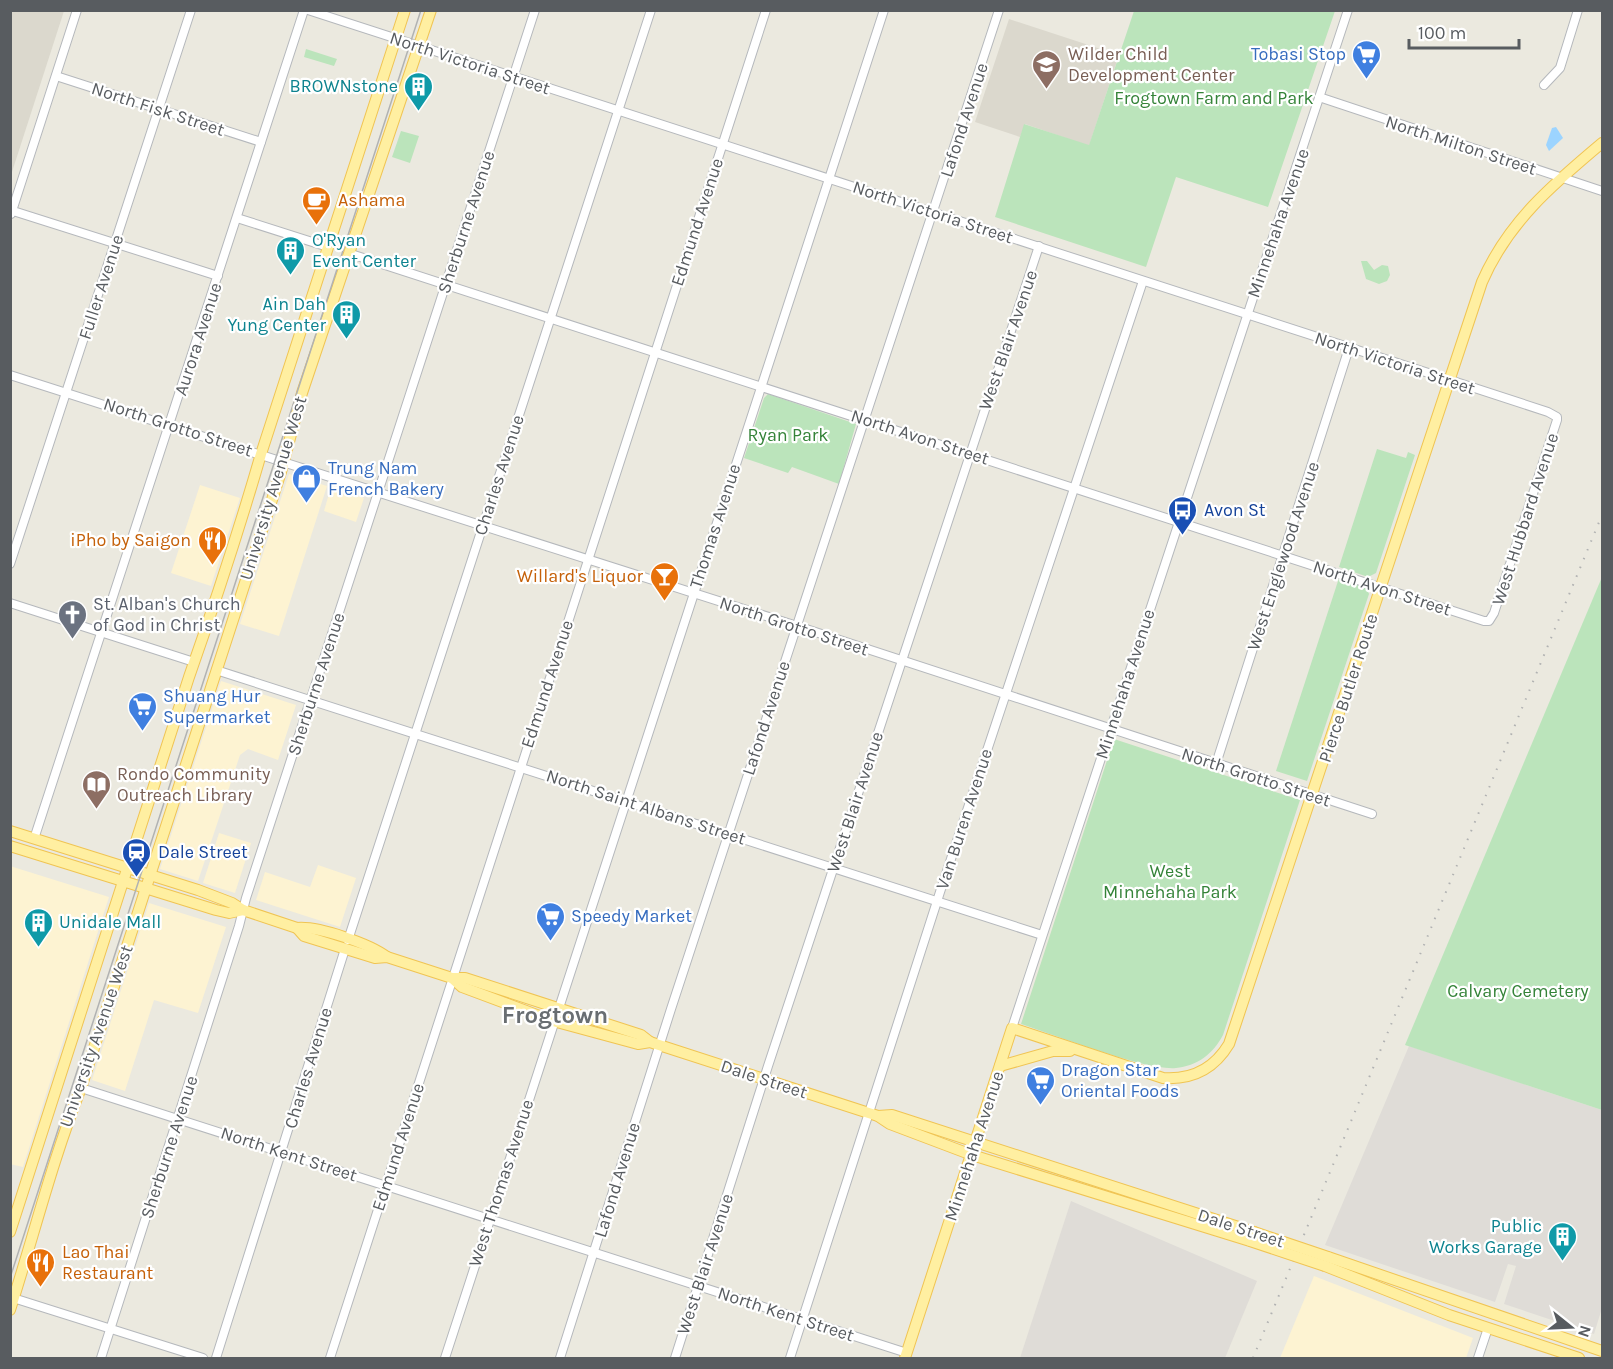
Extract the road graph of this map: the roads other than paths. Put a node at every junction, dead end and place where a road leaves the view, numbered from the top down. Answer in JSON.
{"nodes":[{"id":1,"x":77,"y":10,"type":"edge"},
{"id":2,"x":191,"y":10,"type":"edge"},
{"id":3,"x":306,"y":10,"type":"edge"},
{"id":4,"x":405,"y":10,"type":"edge"},
{"id":5,"x":431,"y":10,"type":"edge"},
{"id":6,"x":535,"y":10,"type":"edge"},
{"id":7,"x":651,"y":10,"type":"edge"},
{"id":8,"x":766,"y":10,"type":"edge"},
{"id":9,"x":884,"y":10,"type":"edge"},
{"id":10,"x":999,"y":10,"type":"edge"},
{"id":11,"x":1348,"y":10,"type":"edge"},
{"id":12,"x":1578,"y":10,"type":"edge"},
{"id":13,"x":396,"y":39,"type":"junction"},
{"id":14,"x":419,"y":46,"type":"junction"},
{"id":15,"x":56,"y":76,"type":"junction"},
{"id":16,"x":513,"y":77,"type":"junction"},
{"id":17,"x":1544,"y":85,"type":"dead end"},
{"id":18,"x":1319,"y":98,"type":"junction"},
{"id":19,"x":159,"y":110,"type":"junction"},
{"id":20,"x":618,"y":111,"type":"junction"},
{"id":21,"x":261,"y":142,"type":"junction"},
{"id":22,"x":1602,"y":143,"type":"edge"},
{"id":23,"x":723,"y":144,"type":"junction"},
{"id":24,"x":829,"y":178,"type":"junction"},
{"id":25,"x":1560,"y":178,"type":"junction"},
{"id":26,"x":1602,"y":191,"type":"edge"},
{"id":27,"x":11,"y":212,"type":"edge"},
{"id":28,"x":934,"y":212,"type":"junction"},
{"id":29,"x":237,"y":218,"type":"junction"},
{"id":30,"x":115,"y":244,"type":"junction"},
{"id":31,"x":1039,"y":246,"type":"junction"},
{"id":32,"x":328,"y":247,"type":"junction"},
{"id":33,"x":351,"y":254,"type":"junction"},
{"id":34,"x":218,"y":276,"type":"junction"},
{"id":35,"x":1143,"y":280,"type":"junction"},
{"id":36,"x":445,"y":285,"type":"junction"},
{"id":37,"x":1247,"y":314,"type":"junction"},
{"id":38,"x":550,"y":318,"type":"junction"},
{"id":39,"x":1349,"y":348,"type":"junction"},
{"id":40,"x":655,"y":352,"type":"junction"},
{"id":41,"x":10,"y":375,"type":"edge"},
{"id":42,"x":1450,"y":380,"type":"junction"},
{"id":43,"x":760,"y":386,"type":"junction"},
{"id":44,"x":66,"y":392,"type":"junction"},
{"id":45,"x":1557,"y":417,"type":"joint"},
{"id":46,"x":865,"y":420,"type":"junction"},
{"id":47,"x":170,"y":425,"type":"junction"},
{"id":48,"x":970,"y":453,"type":"junction"},
{"id":49,"x":261,"y":454,"type":"junction"},
{"id":50,"x":284,"y":462,"type":"junction"},
{"id":51,"x":1074,"y":487,"type":"junction"},
{"id":52,"x":378,"y":492,"type":"junction"},
{"id":53,"x":1179,"y":521,"type":"junction"},
{"id":54,"x":483,"y":526,"type":"junction"},
{"id":55,"x":1283,"y":555,"type":"junction"},
{"id":56,"x":588,"y":560,"type":"junction"},
{"id":57,"x":10,"y":564,"type":"edge"},
{"id":58,"x":1381,"y":588,"type":"junction"},
{"id":59,"x":693,"y":594,"type":"junction"},
{"id":60,"x":10,"y":603,"type":"edge"},
{"id":61,"x":1489,"y":621,"type":"joint"},
{"id":62,"x":797,"y":626,"type":"junction"},
{"id":63,"x":102,"y":632,"type":"junction"},
{"id":64,"x":901,"y":661,"type":"junction"},
{"id":65,"x":194,"y":662,"type":"junction"},
{"id":66,"x":216,"y":670,"type":"junction"},
{"id":67,"x":1005,"y":694,"type":"junction"},
{"id":68,"x":311,"y":699,"type":"junction"},
{"id":69,"x":1110,"y":729,"type":"junction"},
{"id":70,"x":415,"y":733,"type":"junction"},
{"id":71,"x":1216,"y":764,"type":"junction"},
{"id":72,"x":520,"y":766,"type":"junction"},
{"id":73,"x":1313,"y":795,"type":"junction"},
{"id":74,"x":625,"y":800,"type":"junction"},
{"id":75,"x":1371,"y":814,"type":"dead end"},
{"id":76,"x":10,"y":831,"type":"edge"},
{"id":77,"x":729,"y":833,"type":"junction"},
{"id":78,"x":34,"y":839,"type":"junction"},
{"id":79,"x":10,"y":846,"type":"edge"},
{"id":80,"x":834,"y":867,"type":"junction"},
{"id":81,"x":126,"y":868,"type":"junction"},
{"id":82,"x":150,"y":876,"type":"junction"},
{"id":83,"x":122,"y":882,"type":"junction"},
{"id":84,"x":145,"y":889,"type":"junction"},
{"id":85,"x":937,"y":901,"type":"junction"},
{"id":86,"x":243,"y":910,"type":"junction"},
{"id":87,"x":1042,"y":935,"type":"junction"},
{"id":88,"x":347,"y":945,"type":"junction"},
{"id":89,"x":452,"y":978,"type":"junction"},
{"id":90,"x":557,"y":1008,"type":"junction"},
{"id":91,"x":553,"y":1021,"type":"junction"},
{"id":92,"x":1012,"y":1028,"type":"junction"},
{"id":93,"x":654,"y":1044,"type":"junction"},
{"id":94,"x":1077,"y":1051,"type":"junction"},
{"id":95,"x":1000,"y":1066,"type":"junction"},
{"id":96,"x":764,"y":1079,"type":"junction"},
{"id":97,"x":81,"y":1088,"type":"junction"},
{"id":98,"x":873,"y":1114,"type":"junction"},
{"id":99,"x":178,"y":1119,"type":"junction"},
{"id":100,"x":976,"y":1142,"type":"junction"},
{"id":101,"x":282,"y":1152,"type":"junction"},
{"id":102,"x":972,"y":1155,"type":"junction"},
{"id":103,"x":386,"y":1185,"type":"junction"},
{"id":104,"x":490,"y":1219,"type":"junction"},
{"id":105,"x":10,"y":1232,"type":"edge"},
{"id":106,"x":1252,"y":1237,"type":"junction"},
{"id":107,"x":595,"y":1253,"type":"junction"},
{"id":108,"x":1326,"y":1261,"type":"junction"},
{"id":109,"x":699,"y":1286,"type":"junction"},
{"id":110,"x":12,"y":1297,"type":"edge"},
{"id":111,"x":10,"y":1310,"type":"edge"},
{"id":112,"x":803,"y":1320,"type":"junction"},
{"id":113,"x":1488,"y":1328,"type":"junction"},
{"id":114,"x":111,"y":1329,"type":"junction"},
{"id":115,"x":1598,"y":1353,"type":"edge"},
{"id":116,"x":906,"y":1356,"type":"edge"},
{"id":117,"x":101,"y":1359,"type":"edge"},
{"id":118,"x":203,"y":1359,"type":"edge"},
{"id":119,"x":216,"y":1359,"type":"edge"},
{"id":120,"x":330,"y":1359,"type":"edge"},
{"id":121,"x":445,"y":1359,"type":"edge"},
{"id":122,"x":560,"y":1359,"type":"edge"},
{"id":123,"x":675,"y":1359,"type":"edge"},
{"id":124,"x":790,"y":1359,"type":"edge"},
{"id":125,"x":1478,"y":1359,"type":"edge"},
{"id":126,"x":1579,"y":1359,"type":"edge"}],
"edges":[{"from":1,"to":15,"type":"street"},
{"from":2,"to":19,"type":"street","name":"Fuller Avenue"},
{"from":3,"to":13,"type":"street","name":"North Victoria Street"},
{"from":3,"to":21,"type":"street","name":"Aurora Avenue"},
{"from":4,"to":13,"type":"main road","name":"University Avenue West"},
{"from":5,"to":14,"type":"main road","name":"University Avenue West"},
{"from":6,"to":16,"type":"street","name":"Sherburne Avenue"},
{"from":7,"to":20,"type":"street","name":"Charles Avenue"},
{"from":8,"to":23,"type":"street","name":"Edmund Avenue"},
{"from":9,"to":24,"type":"street","name":"Thomas Avenue"},
{"from":10,"to":28,"type":"street","name":"Lafond Avenue"},
{"from":11,"to":18,"type":"street","name":"Minnehaha Avenue"},
{"from":12,"to":17,"type":"street"},
{"from":13,"to":14,"type":"street","name":"North Victoria Street"},
{"from":13,"to":32,"type":"main road","name":"University Avenue West"},
{"from":14,"to":16,"type":"street","name":"North Victoria Street"},
{"from":14,"to":33,"type":"main road","name":"University Avenue West"},
{"from":15,"to":19,"type":"street","name":"North Fisk Street"},
{"from":15,"to":27,"type":"street"},
{"from":16,"to":20,"type":"street","name":"North Victoria Street"},
{"from":16,"to":36,"type":"street","name":"Sherburne Avenue"},
{"from":18,"to":25,"type":"street","name":"North Milton Street"},
{"from":18,"to":37,"type":"street","name":"Minnehaha Avenue"},
{"from":19,"to":21,"type":"street","name":"North Fisk Street"},
{"from":19,"to":30,"type":"street","name":"Fuller Avenue"},
{"from":20,"to":23,"type":"street","name":"North Victoria Street"},
{"from":20,"to":38,"type":"street","name":"Charles Avenue"},
{"from":21,"to":29,"type":"street","name":"Aurora Avenue"},
{"from":22,"to":25,"type":"main road","name":"Pierce Butler Route"},
{"from":23,"to":24,"type":"street","name":"North Victoria Street"},
{"from":23,"to":40,"type":"street","name":"Edmund Avenue"},
{"from":24,"to":28,"type":"street","name":"North Victoria Street"},
{"from":24,"to":43,"type":"street","name":"Thomas Avenue"},
{"from":25,"to":26,"type":"street","name":"North Milton Street"},
{"from":25,"to":42,"type":"main road","name":"Pierce Butler Route"},
{"from":27,"to":30,"type":"street"},
{"from":28,"to":31,"type":"street","name":"North Victoria Street"},
{"from":28,"to":46,"type":"street","name":"Lafond Avenue"},
{"from":29,"to":32,"type":"street"},
{"from":29,"to":34,"type":"street","name":"Aurora Avenue"},
{"from":30,"to":34,"type":"street"},
{"from":30,"to":44,"type":"street","name":"Fuller Avenue"},
{"from":31,"to":35,"type":"street","name":"North Victoria Street"},
{"from":31,"to":48,"type":"street","name":"West Blair Avenue"},
{"from":32,"to":49,"type":"main road","name":"University Avenue West"},
{"from":33,"to":36,"type":"street","name":"North Avon Street"},
{"from":33,"to":50,"type":"main road","name":"University Avenue West"},
{"from":34,"to":47,"type":"street","name":"Aurora Avenue"},
{"from":35,"to":37,"type":"street","name":"North Victoria Street"},
{"from":35,"to":51,"type":"street","name":"Van Buren Avenue"},
{"from":36,"to":38,"type":"street","name":"North Avon Street"},
{"from":36,"to":52,"type":"street","name":"Sherburne Avenue"},
{"from":37,"to":39,"type":"street","name":"North Victoria Street"},
{"from":37,"to":53,"type":"street","name":"Minnehaha Avenue"},
{"from":38,"to":40,"type":"street","name":"North Avon Street"},
{"from":38,"to":54,"type":"street","name":"Charles Avenue"},
{"from":39,"to":42,"type":"street","name":"North Victoria Street"},
{"from":39,"to":55,"type":"street","name":"West Englewood Avenue"},
{"from":40,"to":43,"type":"street","name":"North Avon Street"},
{"from":40,"to":56,"type":"street","name":"Edmund Avenue"},
{"from":41,"to":44,"type":"street","name":"North Grotto Street"},
{"from":42,"to":45,"type":"street","name":"North Victoria Street"},
{"from":42,"to":58,"type":"main road","name":"Pierce Butler Route"},
{"from":43,"to":46,"type":"street","name":"North Avon Street"},
{"from":43,"to":59,"type":"street","name":"Thomas Avenue"},
{"from":44,"to":47,"type":"street","name":"North Grotto Street"},
{"from":44,"to":57,"type":"street","name":"Fuller Avenue"},
{"from":45,"to":61,"type":"street","name":"West Hubbard Avenue"},
{"from":46,"to":48,"type":"street","name":"North Avon Street"},
{"from":46,"to":62,"type":"street","name":"Lafond Avenue"},
{"from":47,"to":49,"type":"street","name":"North Grotto Street"},
{"from":47,"to":63,"type":"street","name":"Aurora Avenue"},
{"from":48,"to":51,"type":"street","name":"North Avon Street"},
{"from":48,"to":64,"type":"street","name":"West Blair Avenue"},
{"from":49,"to":50,"type":"street","name":"North Grotto Street"},
{"from":49,"to":65,"type":"main road","name":"University Avenue West"},
{"from":50,"to":52,"type":"street","name":"North Grotto Street"},
{"from":50,"to":66,"type":"main road","name":"University Avenue West"},
{"from":51,"to":53,"type":"street","name":"North Avon Street"},
{"from":51,"to":67,"type":"street","name":"Van Buren Avenue"},
{"from":52,"to":54,"type":"street","name":"North Grotto Street"},
{"from":52,"to":68,"type":"street","name":"Sherburne Avenue"},
{"from":53,"to":55,"type":"street","name":"North Avon Street"},
{"from":53,"to":69,"type":"street","name":"Minnehaha Avenue"},
{"from":54,"to":56,"type":"street","name":"North Grotto Street"},
{"from":54,"to":70,"type":"street","name":"Charles Avenue"},
{"from":55,"to":58,"type":"street","name":"North Avon Street"},
{"from":55,"to":71,"type":"street","name":"West Englewood Avenue"},
{"from":56,"to":59,"type":"street","name":"North Grotto Street"},
{"from":56,"to":72,"type":"street","name":"Edmund Avenue"},
{"from":58,"to":61,"type":"street","name":"North Avon Street"},
{"from":58,"to":73,"type":"main road","name":"Pierce Butler Route"},
{"from":59,"to":62,"type":"street","name":"North Grotto Street"},
{"from":59,"to":74,"type":"street","name":"Thomas Avenue"},
{"from":60,"to":63,"type":"street"},
{"from":62,"to":64,"type":"street","name":"North Grotto Street"},
{"from":62,"to":77,"type":"street","name":"Lafond Avenue"},
{"from":63,"to":65,"type":"street"},
{"from":63,"to":78,"type":"street","name":"Aurora Avenue"},
{"from":64,"to":67,"type":"street","name":"North Grotto Street"},
{"from":64,"to":80,"type":"street","name":"West Blair Avenue"},
{"from":65,"to":81,"type":"main road","name":"University Avenue West"},
{"from":66,"to":68,"type":"street","name":"North Saint Albans Street"},
{"from":66,"to":82,"type":"main road","name":"University Avenue West"},
{"from":67,"to":69,"type":"street","name":"North Grotto Street"},
{"from":67,"to":85,"type":"street","name":"Van Buren Avenue"},
{"from":68,"to":70,"type":"street","name":"North Saint Albans Street"},
{"from":68,"to":86,"type":"street","name":"Sherburne Avenue"},
{"from":69,"to":71,"type":"street","name":"North Grotto Street"},
{"from":69,"to":87,"type":"street","name":"Minnehaha Avenue"},
{"from":70,"to":72,"type":"street","name":"North Saint Albans Street"},
{"from":70,"to":88,"type":"street","name":"Charles Avenue"},
{"from":71,"to":73,"type":"street","name":"North Grotto Street"},
{"from":72,"to":74,"type":"street","name":"North Saint Albans Street"},
{"from":72,"to":89,"type":"street","name":"Edmund Avenue"},
{"from":73,"to":75,"type":"street","name":"North Grotto Street"},
{"from":73,"to":94,"type":"main road","name":"Pierce Butler Route"},
{"from":74,"to":77,"type":"street","name":"North Saint Albans Street"},
{"from":74,"to":90,"type":"street","name":"Thomas Avenue"},
{"from":76,"to":78,"type":"main road","name":"Dale Street"},
{"from":77,"to":80,"type":"street","name":"North Saint Albans Street"},
{"from":77,"to":93,"type":"street","name":"Lafond Avenue"},
{"from":78,"to":81,"type":"main road","name":"Dale Street"},
{"from":79,"to":83,"type":"main road","name":"Dale Street"},
{"from":80,"to":85,"type":"street","name":"North Saint Albans Street"},
{"from":80,"to":96,"type":"street","name":"West Blair Avenue"},
{"from":81,"to":82,"type":"main road","name":"Dale Street"},
{"from":81,"to":83,"type":"main road","name":"University Avenue West"},
{"from":82,"to":84,"type":"main road","name":"University Avenue West"},
{"from":82,"to":86,"type":"main road","name":"Dale Street"},
{"from":83,"to":84,"type":"main road","name":"Dale Street"},
{"from":83,"to":105,"type":"main road","name":"University Avenue West"},
{"from":84,"to":86,"type":"main road","name":"Dale Street"},
{"from":84,"to":97,"type":"main road","name":"University Avenue West"},
{"from":85,"to":87,"type":"street","name":"North Saint Albans Street"},
{"from":85,"to":98,"type":"street","name":"Van Buren Avenue"},
{"from":86,"to":88,"type":"main road","name":"Dale Street"},
{"from":86,"to":99,"type":"street","name":"Sherburne Avenue"},
{"from":87,"to":92,"type":"street","name":"Minnehaha Avenue"},
{"from":88,"to":89,"type":"main road","name":"Dale Street"},
{"from":88,"to":101,"type":"street","name":"Charles Avenue"},
{"from":89,"to":90,"type":"main road","name":"Dale Street"},
{"from":89,"to":91,"type":"main road","name":"Dale Street"},
{"from":89,"to":103,"type":"street","name":"Edmund Avenue"},
{"from":90,"to":91,"type":"street","name":"West Thomas Avenue"},
{"from":90,"to":93,"type":"main road","name":"Dale Street"},
{"from":91,"to":93,"type":"main road","name":"Dale Street"},
{"from":91,"to":104,"type":"street","name":"West Thomas Avenue"},
{"from":92,"to":94,"type":"main road","name":"Pierce Butler Route"},
{"from":92,"to":95,"type":"main road","name":"Minnehaha Avenue"},
{"from":93,"to":96,"type":"main road","name":"Dale Street"},
{"from":93,"to":107,"type":"street","name":"Lafond Avenue"},
{"from":94,"to":95,"type":"main road"},
{"from":95,"to":100,"type":"main road","name":"Minnehaha Avenue"},
{"from":96,"to":98,"type":"main road","name":"Dale Street"},
{"from":96,"to":109,"type":"street","name":"West Blair Avenue"},
{"from":97,"to":99,"type":"street","name":"North Kent Street"},
{"from":97,"to":110,"type":"main road","name":"University Avenue West"},
{"from":98,"to":100,"type":"main road","name":"Dale Street"},
{"from":98,"to":102,"type":"main road","name":"Dale Street"},
{"from":98,"to":112,"type":"street","name":"Van Buren Avenue"},
{"from":99,"to":101,"type":"street","name":"North Kent Street"},
{"from":99,"to":114,"type":"street","name":"Sherburne Avenue"},
{"from":100,"to":102,"type":"main road","name":"Minnehaha Avenue"},
{"from":100,"to":106,"type":"main road","name":"Dale Street"},
{"from":101,"to":103,"type":"street","name":"North Kent Street"},
{"from":101,"to":119,"type":"street","name":"Charles Avenue"},
{"from":102,"to":106,"type":"main road","name":"Dale Street"},
{"from":102,"to":116,"type":"main road","name":"Minnehaha Avenue"},
{"from":103,"to":104,"type":"street","name":"North Kent Street"},
{"from":103,"to":120,"type":"street","name":"Edmund Avenue"},
{"from":104,"to":107,"type":"street","name":"North Kent Street"},
{"from":104,"to":121,"type":"street","name":"West Thomas Avenue"},
{"from":106,"to":108,"type":"main road","name":"Dale Street","bridge":true},
{"from":107,"to":109,"type":"street","name":"North Kent Street"},
{"from":107,"to":122,"type":"street","name":"Lafond Avenue"},
{"from":108,"to":113,"type":"main road","name":"Dale Street"},
{"from":108,"to":115,"type":"main road","name":"Dale Street"},
{"from":109,"to":112,"type":"street","name":"North Kent Street"},
{"from":109,"to":123,"type":"street","name":"West Blair Avenue"},
{"from":110,"to":111,"type":"main road","name":"University Avenue West"},
{"from":110,"to":114,"type":"street"},
{"from":112,"to":116,"type":"street","name":"North Kent Street"},
{"from":112,"to":124,"type":"street","name":"Van Buren Avenue"},
{"from":113,"to":125,"type":"street"},
{"from":113,"to":126,"type":"main road","name":"Dale Street"},
{"from":114,"to":117,"type":"street","name":"Sherburne Avenue"},
{"from":114,"to":118,"type":"street"}]}
